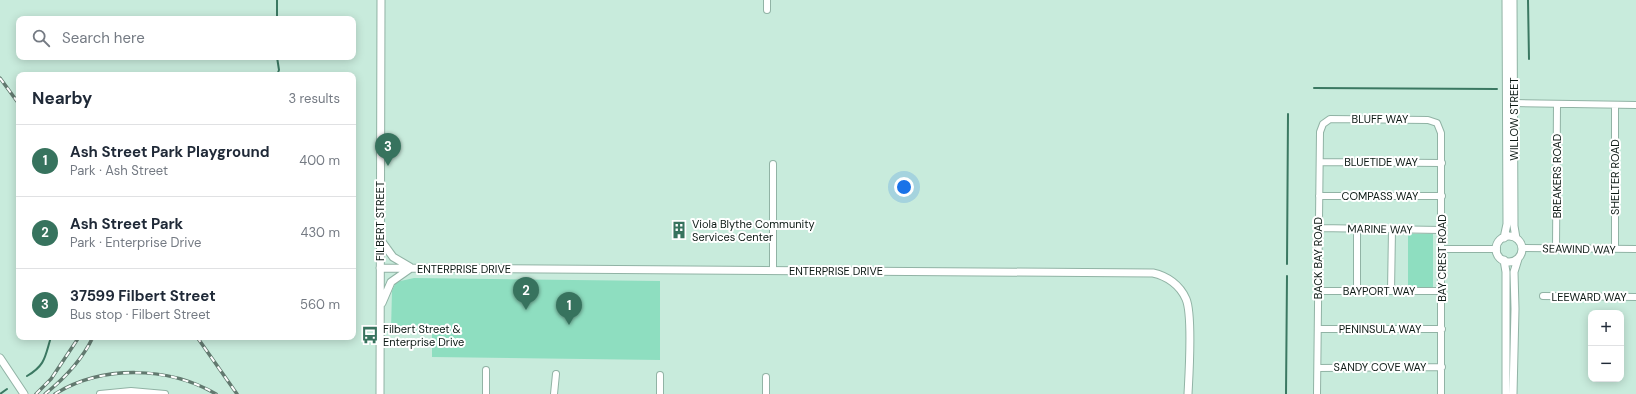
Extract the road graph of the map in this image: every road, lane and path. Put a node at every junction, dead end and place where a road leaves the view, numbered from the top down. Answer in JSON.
{"nodes":[{"id":1,"x":381,"y":0,"type":"edge"},
{"id":2,"x":767,"y":0,"type":"edge"},
{"id":3,"x":1506,"y":0,"type":"edge"},
{"id":4,"x":1513,"y":0,"type":"edge"},
{"id":5,"x":767,"y":10,"type":"dead end"},
{"id":6,"x":1514,"y":103,"type":"junction"},
{"id":7,"x":1557,"y":104,"type":"junction"},
{"id":8,"x":1616,"y":105,"type":"junction"},
{"id":9,"x":1636,"y":105,"type":"edge"},
{"id":10,"x":1437,"y":123,"type":"joint"},
{"id":11,"x":1323,"y":124,"type":"joint"},
{"id":12,"x":1320,"y":162,"type":"junction"},
{"id":13,"x":1442,"y":162,"type":"junction"},
{"id":14,"x":773,"y":164,"type":"dead end"},
{"id":15,"x":1319,"y":196,"type":"junction"},
{"id":16,"x":1442,"y":196,"type":"junction"},
{"id":17,"x":1318,"y":228,"type":"junction"},
{"id":18,"x":1357,"y":229,"type":"junction"},
{"id":19,"x":1392,"y":230,"type":"junction"},
{"id":20,"x":1441,"y":230,"type":"junction"},
{"id":21,"x":1504,"y":238,"type":"junction"},
{"id":22,"x":1516,"y":238,"type":"junction"},
{"id":23,"x":380,"y":239,"type":"junction"},
{"id":24,"x":1522,"y":248,"type":"junction"},
{"id":25,"x":1556,"y":248,"type":"junction"},
{"id":26,"x":1441,"y":249,"type":"junction"},
{"id":27,"x":1497,"y":249,"type":"junction"},
{"id":28,"x":1615,"y":249,"type":"junction"},
{"id":29,"x":1636,"y":249,"type":"edge"},
{"id":30,"x":1518,"y":259,"type":"junction"},
{"id":31,"x":1504,"y":260,"type":"junction"},
{"id":32,"x":380,"y":268,"type":"junction"},
{"id":33,"x":412,"y":268,"type":"junction"},
{"id":34,"x":773,"y":271,"type":"junction"},
{"id":35,"x":1318,"y":291,"type":"junction"},
{"id":36,"x":1357,"y":291,"type":"junction"},
{"id":37,"x":1391,"y":291,"type":"junction"},
{"id":38,"x":1441,"y":291,"type":"junction"},
{"id":39,"x":1543,"y":296,"type":"dead end"},
{"id":40,"x":1636,"y":297,"type":"edge"},
{"id":41,"x":380,"y":306,"type":"junction"},
{"id":42,"x":1318,"y":329,"type":"junction"},
{"id":43,"x":1442,"y":329,"type":"junction"},
{"id":44,"x":0,"y":358,"type":"edge"},
{"id":45,"x":1442,"y":367,"type":"junction"},
{"id":46,"x":1318,"y":368,"type":"junction"},
{"id":47,"x":486,"y":370,"type":"dead end"},
{"id":48,"x":556,"y":374,"type":"dead end"},
{"id":49,"x":660,"y":375,"type":"dead end"},
{"id":50,"x":766,"y":377,"type":"dead end"},
{"id":51,"x":24,"y":394,"type":"edge"},
{"id":52,"x":100,"y":394,"type":"edge"},
{"id":53,"x":165,"y":394,"type":"edge"},
{"id":54,"x":380,"y":394,"type":"edge"},
{"id":55,"x":486,"y":394,"type":"edge"},
{"id":56,"x":554,"y":394,"type":"edge"},
{"id":57,"x":660,"y":394,"type":"edge"},
{"id":58,"x":766,"y":394,"type":"edge"},
{"id":59,"x":1188,"y":394,"type":"edge"},
{"id":60,"x":1318,"y":394,"type":"edge"},
{"id":61,"x":1441,"y":394,"type":"edge"},
{"id":62,"x":1506,"y":394,"type":"edge"},
{"id":63,"x":1513,"y":394,"type":"edge"}],
"edges":[{"from":1,"to":23,"type":"street","name":"FILBERT STREET"},
{"from":2,"to":5,"type":"street"},
{"from":3,"to":21,"type":"street","name":"WILLOW STREET"},
{"from":4,"to":6,"type":"street","name":"WILLOW STREET"},
{"from":6,"to":7,"type":"street"},
{"from":6,"to":22,"type":"street","name":"WILLOW STREET"},
{"from":7,"to":8,"type":"street"},
{"from":7,"to":25,"type":"street","name":"BREAKERS ROAD"},
{"from":8,"to":9,"type":"street"},
{"from":8,"to":28,"type":"street","name":"SHELTER ROAD"},
{"from":10,"to":11,"type":"street","name":"BLUFF WAY"},
{"from":10,"to":13,"type":"street","name":"BAY CREST ROAD"},
{"from":11,"to":12,"type":"street","name":"BACK BAY ROAD"},
{"from":12,"to":13,"type":"street","name":"BLUETIDE WAY"},
{"from":12,"to":15,"type":"street","name":"BACK BAY ROAD"},
{"from":13,"to":16,"type":"street","name":"BAY CREST ROAD"},
{"from":14,"to":34,"type":"street"},
{"from":15,"to":16,"type":"street","name":"COMPASS WAY"},
{"from":15,"to":17,"type":"street","name":"BACK BAY ROAD"},
{"from":16,"to":20,"type":"street","name":"BAY CREST ROAD"},
{"from":17,"to":18,"type":"street","name":"MARINE WAY"},
{"from":17,"to":35,"type":"street","name":"BACK BAY ROAD"},
{"from":18,"to":19,"type":"street","name":"MARINE WAY"},
{"from":18,"to":36,"type":"street"},
{"from":19,"to":20,"type":"street","name":"MARINE WAY"},
{"from":19,"to":37,"type":"street"},
{"from":20,"to":26,"type":"street","name":"BAY CREST ROAD"},
{"from":21,"to":22,"type":"street"},
{"from":21,"to":27,"type":"street"},
{"from":22,"to":24,"type":"street"},
{"from":23,"to":32,"type":"street","name":"FILBERT STREET"},
{"from":23,"to":33,"type":"street"},
{"from":24,"to":25,"type":"street","name":"SEAWIND WAY"},
{"from":24,"to":30,"type":"street"},
{"from":25,"to":28,"type":"street","name":"SEAWIND WAY"},
{"from":26,"to":27,"type":"street"},
{"from":26,"to":38,"type":"street","name":"BAY CREST ROAD"},
{"from":27,"to":31,"type":"street"},
{"from":28,"to":29,"type":"street","name":"SEAWIND WAY"},
{"from":30,"to":31,"type":"street"},
{"from":30,"to":63,"type":"street"},
{"from":31,"to":62,"type":"street"},
{"from":32,"to":33,"type":"street","name":"ENTERPRISE DRIVE"},
{"from":32,"to":41,"type":"street","name":"FILBERT STREET"},
{"from":33,"to":34,"type":"street","name":"ENTERPRISE DRIVE"},
{"from":33,"to":41,"type":"street"},
{"from":34,"to":59,"type":"street","name":"ENTERPRISE DRIVE"},
{"from":35,"to":36,"type":"street","name":"BAYPORT WAY"},
{"from":35,"to":42,"type":"street","name":"BACK BAY ROAD"},
{"from":36,"to":37,"type":"street","name":"BAYPORT WAY"},
{"from":37,"to":38,"type":"street","name":"BAYPORT WAY"},
{"from":38,"to":43,"type":"street","name":"BAY CREST ROAD"},
{"from":39,"to":40,"type":"street","name":"LEEWARD WAY"},
{"from":41,"to":54,"type":"street","name":"FILBERT STREET"},
{"from":42,"to":43,"type":"street","name":"PENINSULA WAY"},
{"from":42,"to":46,"type":"street","name":"BACK BAY ROAD"},
{"from":43,"to":45,"type":"street","name":"BAY CREST ROAD"},
{"from":44,"to":51,"type":"street"},
{"from":45,"to":46,"type":"street","name":"SANDY COVE WAY"},
{"from":45,"to":61,"type":"street","name":"BAY CREST ROAD"},
{"from":46,"to":60,"type":"street","name":"BACK BAY ROAD"},
{"from":47,"to":55,"type":"street"},
{"from":48,"to":56,"type":"street"},
{"from":49,"to":57,"type":"street"},
{"from":50,"to":58,"type":"street"},
{"from":52,"to":53,"type":"street"}]}
